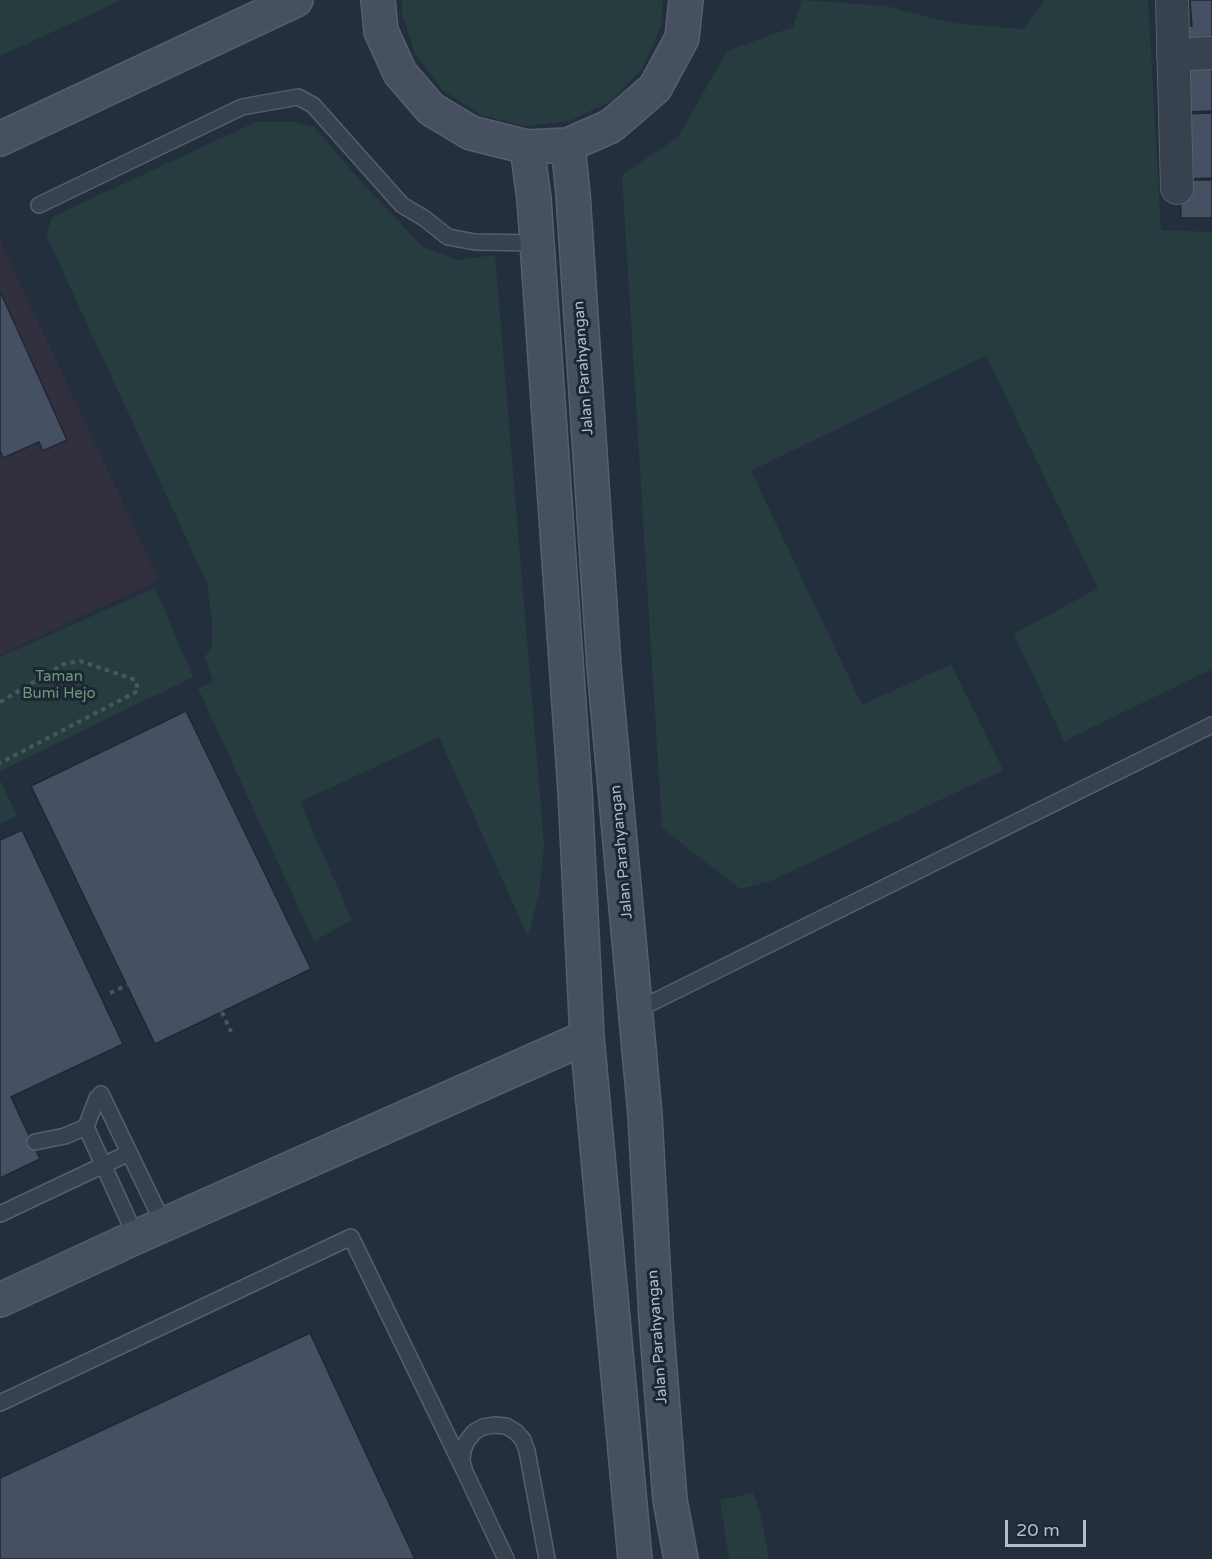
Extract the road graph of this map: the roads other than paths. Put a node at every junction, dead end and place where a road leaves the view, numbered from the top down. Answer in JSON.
{"nodes":[{"id":1,"x":296,"y":0,"type":"edge"},
{"id":2,"x":378,"y":0,"type":"edge"},
{"id":3,"x":686,"y":0,"type":"edge"},
{"id":4,"x":1172,"y":0,"type":"edge"},
{"id":5,"x":1212,"y":53,"type":"edge"},
{"id":6,"x":1173,"y":55,"type":"junction"},
{"id":7,"x":0,"y":140,"type":"edge"},
{"id":8,"x":567,"y":145,"type":"junction"},
{"id":9,"x":527,"y":147,"type":"junction"},
{"id":10,"x":1177,"y":189,"type":"dead end"},
{"id":11,"x":39,"y":205,"type":"dead end"},
{"id":12,"x":536,"y":243,"type":"junction"},
{"id":13,"x":1212,"y":725,"type":"edge"},
{"id":14,"x":637,"y":1011,"type":"junction"},
{"id":15,"x":587,"y":1037,"type":"junction"},
{"id":16,"x":86,"y":1127,"type":"junction"},
{"id":17,"x":35,"y":1142,"type":"dead end"},
{"id":18,"x":129,"y":1153,"type":"junction"},
{"id":19,"x":102,"y":1165,"type":"junction"},
{"id":20,"x":0,"y":1214,"type":"edge"},
{"id":21,"x":150,"y":1231,"type":"junction"},
{"id":22,"x":0,"y":1300,"type":"edge"},
{"id":23,"x":0,"y":1403,"type":"edge"},
{"id":24,"x":465,"y":1472,"type":"junction"},
{"id":25,"x":670,"y":1500,"type":"junction"},
{"id":26,"x":629,"y":1503,"type":"junction"},
{"id":27,"x":628,"y":1555,"type":"edge"},
{"id":28,"x":506,"y":1559,"type":"edge"},
{"id":29,"x":547,"y":1559,"type":"edge"},
{"id":30,"x":681,"y":1559,"type":"edge"}],
"edges":[{"from":1,"to":7,"type":"main road"},
{"from":2,"to":9,"type":"main road"},
{"from":3,"to":8,"type":"main road"},
{"from":4,"to":6,"type":"street"},
{"from":5,"to":6,"type":"street"},
{"from":6,"to":10,"type":"street"},
{"from":8,"to":9,"type":"main road"},
{"from":8,"to":14,"type":"main road","name":"Jalan Parahyangan"},
{"from":9,"to":12,"type":"main road"},
{"from":11,"to":12,"type":"lane"},
{"from":12,"to":15,"type":"main road"},
{"from":13,"to":14,"type":"lane"},
{"from":14,"to":25,"type":"main road","name":"Jalan Parahyangan"},
{"from":15,"to":21,"type":"main road"},
{"from":15,"to":26,"type":"main road"},
{"from":16,"to":17,"type":"lane"},
{"from":16,"to":18,"type":"lane"},
{"from":16,"to":19,"type":"lane"},
{"from":18,"to":19,"type":"lane"},
{"from":18,"to":21,"type":"lane"},
{"from":19,"to":20,"type":"lane"},
{"from":19,"to":21,"type":"lane"},
{"from":21,"to":22,"type":"main road"},
{"from":23,"to":24,"type":"lane"},
{"from":24,"to":28,"type":"lane"},
{"from":24,"to":29,"type":"lane"},
{"from":25,"to":26,"type":"main road"},
{"from":25,"to":30,"type":"main road","name":"Jalan Parahyangan"},
{"from":26,"to":27,"type":"main road"}]}
